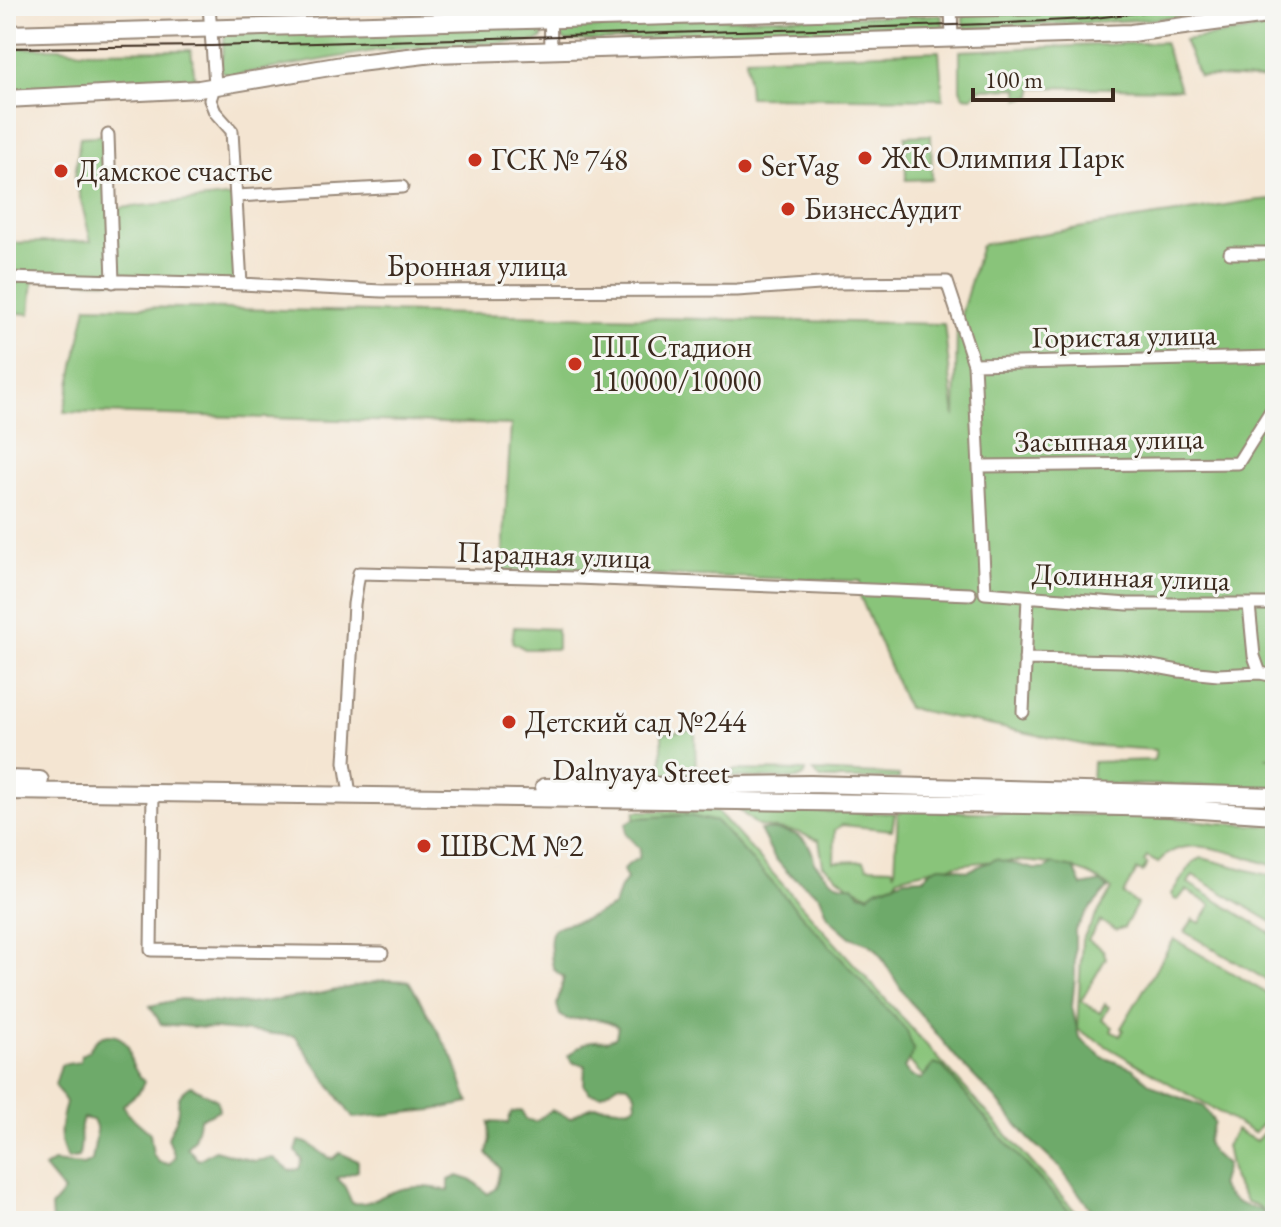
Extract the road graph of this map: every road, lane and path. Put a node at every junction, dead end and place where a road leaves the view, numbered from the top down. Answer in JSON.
{"nodes":[{"id":1,"x":209,"y":6,"type":"edge"},
{"id":2,"x":1040,"y":6,"type":"edge"},
{"id":3,"x":952,"y":8,"type":"edge"},
{"id":4,"x":550,"y":13,"type":"edge"},
{"id":5,"x":1275,"y":14,"type":"edge"},
{"id":6,"x":211,"y":29,"type":"junction"},
{"id":7,"x":6,"y":34,"type":"edge"},
{"id":8,"x":952,"y":39,"type":"junction"},
{"id":9,"x":551,"y":50,"type":"junction"},
{"id":10,"x":215,"y":84,"type":"junction"},
{"id":11,"x":6,"y":99,"type":"edge"},
{"id":12,"x":108,"y":135,"type":"dead end"},
{"id":13,"x":402,"y":187,"type":"dead end"},
{"id":14,"x":236,"y":196,"type":"junction"},
{"id":15,"x":1230,"y":253,"type":"dead end"},
{"id":16,"x":1275,"y":253,"type":"edge"},
{"id":17,"x":6,"y":278,"type":"edge"},
{"id":18,"x":113,"y":282,"type":"junction"},
{"id":19,"x":241,"y":284,"type":"junction"},
{"id":20,"x":1275,"y":357,"type":"edge"},
{"id":21,"x":974,"y":364,"type":"junction"},
{"id":22,"x":1275,"y":404,"type":"edge"},
{"id":23,"x":980,"y":466,"type":"junction"},
{"id":24,"x":970,"y":594,"type":"dead end"},
{"id":25,"x":1028,"y":597,"type":"junction"},
{"id":26,"x":1275,"y":604,"type":"edge"},
{"id":27,"x":1249,"y":605,"type":"junction"},
{"id":28,"x":1025,"y":659,"type":"junction"},
{"id":29,"x":1260,"y":673,"type":"junction"},
{"id":30,"x":1275,"y":676,"type":"edge"},
{"id":31,"x":1023,"y":712,"type":"dead end"},
{"id":32,"x":6,"y":779,"type":"edge"},
{"id":33,"x":350,"y":790,"type":"junction"},
{"id":34,"x":6,"y":791,"type":"edge"},
{"id":35,"x":153,"y":792,"type":"junction"},
{"id":36,"x":1275,"y":796,"type":"edge"},
{"id":37,"x":1275,"y":815,"type":"edge"},
{"id":38,"x":382,"y":953,"type":"dead end"}],
"edges":[{"from":1,"to":6,"type":"street"},
{"from":2,"to":3,"type":"main road"},
{"from":3,"to":4,"type":"main road"},
{"from":3,"to":8,"type":"street"},
{"from":4,"to":6,"type":"main road"},
{"from":4,"to":9,"type":"street"},
{"from":5,"to":8,"type":"main road"},
{"from":6,"to":7,"type":"main road"},
{"from":6,"to":10,"type":"street"},
{"from":8,"to":9,"type":"main road"},
{"from":9,"to":10,"type":"main road"},
{"from":10,"to":11,"type":"main road"},
{"from":10,"to":14,"type":"street"},
{"from":12,"to":18,"type":"street"},
{"from":13,"to":14,"type":"street"},
{"from":14,"to":19,"type":"street"},
{"from":15,"to":16,"type":"street"},
{"from":17,"to":18,"type":"street","name":"Бронная улица"},
{"from":18,"to":19,"type":"street","name":"Бронная улица"},
{"from":19,"to":21,"type":"street","name":"Бронная улица"},
{"from":20,"to":21,"type":"street","name":"Гористая улица"},
{"from":21,"to":23,"type":"street"},
{"from":22,"to":23,"type":"street","name":"Засыпная улица"},
{"from":23,"to":25,"type":"street","name":"Долинная улица"},
{"from":24,"to":33,"type":"street","name":"Парадная улица"},
{"from":25,"to":27,"type":"street","name":"Долинная улица"},
{"from":25,"to":28,"type":"street"},
{"from":26,"to":27,"type":"street","name":"Долинная улица"},
{"from":27,"to":29,"type":"street"},
{"from":28,"to":29,"type":"street"},
{"from":28,"to":31,"type":"street"},
{"from":29,"to":30,"type":"street"},
{"from":32,"to":33,"type":"main road","name":"Dalnyaya Street"},
{"from":33,"to":35,"type":"main road","name":"Dalnyaya Street"},
{"from":33,"to":36,"type":"main road","name":"Dalnyaya Street"},
{"from":33,"to":37,"type":"main road","name":"Dalnyaya Street"},
{"from":34,"to":35,"type":"main road","name":"Dalnyaya Street"},
{"from":35,"to":38,"type":"street"}]}
